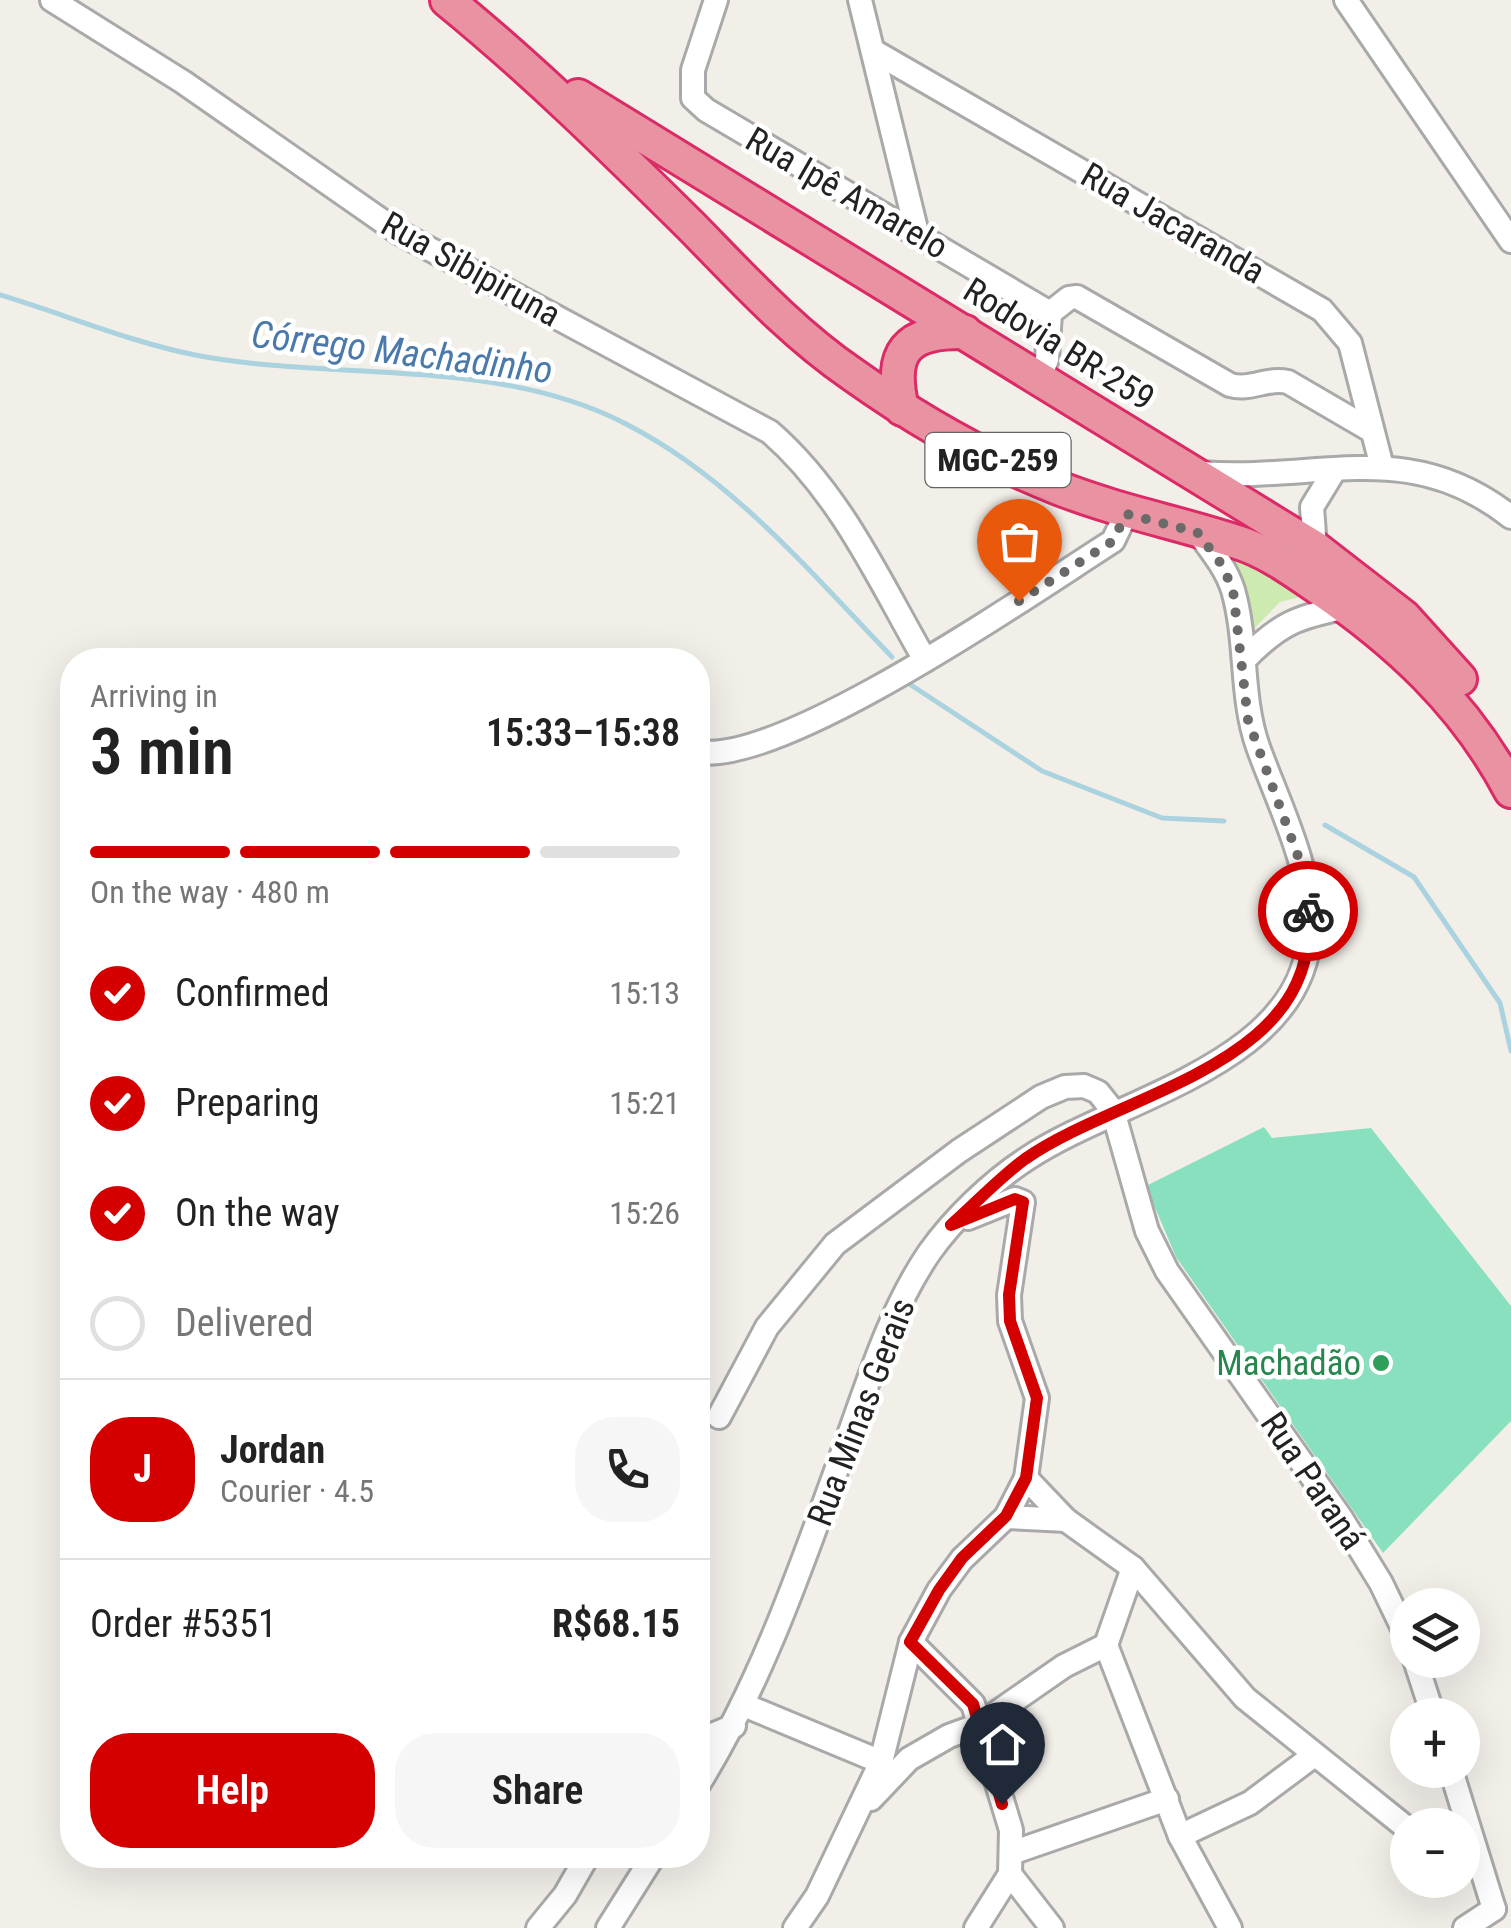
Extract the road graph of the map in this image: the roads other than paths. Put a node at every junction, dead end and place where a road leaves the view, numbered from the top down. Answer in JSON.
{"nodes":[{"id":1,"x":52,"y":0,"type":"edge"},
{"id":2,"x":448,"y":0,"type":"edge"},
{"id":3,"x":716,"y":0,"type":"edge"},
{"id":4,"x":860,"y":0,"type":"edge"},
{"id":5,"x":1346,"y":0,"type":"edge"},
{"id":6,"x":875,"y":52,"type":"junction"},
{"id":7,"x":517,"y":57,"type":"junction"},
{"id":8,"x":917,"y":233,"type":"junction"},
{"id":9,"x":1511,"y":241,"type":"edge"},
{"id":10,"x":1050,"y":313,"type":"junction"},
{"id":11,"x":965,"y":332,"type":"junction"},
{"id":12,"x":1040,"y":378,"type":"junction"},
{"id":13,"x":902,"y":410,"type":"junction"},
{"id":14,"x":1372,"y":431,"type":"junction"},
{"id":15,"x":1382,"y":467,"type":"junction"},
{"id":16,"x":1334,"y":471,"type":"junction"},
{"id":17,"x":1188,"y":472,"type":"junction"},
{"id":18,"x":1126,"y":514,"type":"junction"},
{"id":19,"x":1511,"y":517,"type":"edge"},
{"id":20,"x":1197,"y":532,"type":"junction"},
{"id":21,"x":1315,"y":548,"type":"junction"},
{"id":22,"x":1347,"y":608,"type":"junction"},
{"id":23,"x":925,"y":660,"type":"junction"},
{"id":24,"x":1244,"y":660,"type":"junction"},
{"id":25,"x":710,"y":751,"type":"edge"},
{"id":26,"x":1511,"y":753,"type":"edge"},
{"id":27,"x":1511,"y":791,"type":"edge"},
{"id":28,"x":1112,"y":1111,"type":"junction"},
{"id":29,"x":951,"y":1225,"type":"junction"},
{"id":30,"x":719,"y":1417,"type":"dead end"},
{"id":31,"x":1026,"y":1478,"type":"junction"},
{"id":32,"x":1006,"y":1516,"type":"junction"},
{"id":33,"x":1066,"y":1520,"type":"junction"},
{"id":34,"x":1133,"y":1568,"type":"junction"},
{"id":35,"x":1390,"y":1600,"type":"edge"},
{"id":36,"x":910,"y":1642,"type":"junction"},
{"id":37,"x":1106,"y":1646,"type":"junction"},
{"id":38,"x":739,"y":1715,"type":"junction"},
{"id":39,"x":979,"y":1725,"type":"junction"},
{"id":40,"x":710,"y":1733,"type":"edge"},
{"id":41,"x":1313,"y":1756,"type":"junction"},
{"id":42,"x":881,"y":1762,"type":"junction"},
{"id":43,"x":710,"y":1764,"type":"edge"},
{"id":44,"x":1167,"y":1799,"type":"junction"},
{"id":45,"x":860,"y":1808,"type":"junction"},
{"id":46,"x":1390,"y":1815,"type":"edge"},
{"id":47,"x":1180,"y":1836,"type":"junction"},
{"id":48,"x":1012,"y":1863,"type":"junction"},
{"id":49,"x":580,"y":1868,"type":"edge"},
{"id":50,"x":646,"y":1868,"type":"edge"},
{"id":51,"x":1480,"y":1880,"type":"edge"},
{"id":52,"x":1502,"y":1916,"type":"edge"},
{"id":53,"x":538,"y":1928,"type":"edge"},
{"id":54,"x":608,"y":1928,"type":"edge"},
{"id":55,"x":794,"y":1928,"type":"edge"},
{"id":56,"x":976,"y":1928,"type":"edge"},
{"id":57,"x":1052,"y":1928,"type":"edge"},
{"id":58,"x":1230,"y":1928,"type":"edge"},
{"id":59,"x":1465,"y":1928,"type":"edge"}],
"edges":[{"from":1,"to":23,"type":"street","name":"Rua Sibipiruna"},
{"from":2,"to":7,"type":"highway"},
{"from":3,"to":8,"type":"street","name":"Rua Ipê Amarelo"},
{"from":4,"to":6,"type":"street"},
{"from":5,"to":9,"type":"street"},
{"from":6,"to":8,"type":"street"},
{"from":6,"to":14,"type":"street","name":"Rua Jacaranda"},
{"from":7,"to":11,"type":"highway","name":"Rodovia BR-259","number":"MGC-259"},
{"from":7,"to":13,"type":"highway","number":"MGC-259"},
{"from":8,"to":10,"type":"street","name":"Rua Ipê Amarelo"},
{"from":10,"to":12,"type":"street"},
{"from":10,"to":14,"type":"street"},
{"from":11,"to":12,"type":"highway","name":"Rodovia BR-259","number":"MGC-259"},
{"from":11,"to":13,"type":"highway"},
{"from":12,"to":17,"type":"highway","name":"Rodovia BR-259","number":"MGC-259"},
{"from":13,"to":18,"type":"highway","number":"MGC-259"},
{"from":14,"to":15,"type":"street","name":"Rua Jacaranda"},
{"from":15,"to":16,"type":"street"},
{"from":15,"to":19,"type":"street"},
{"from":16,"to":17,"type":"street"},
{"from":16,"to":21,"type":"street"},
{"from":17,"to":21,"type":"highway","name":"Rodovia BR-259","number":"MGC-259"},
{"from":18,"to":20,"type":"highway","number":"MGC-259"},
{"from":18,"to":23,"type":"street"},
{"from":20,"to":22,"type":"highway","number":"MGC-259"},
{"from":20,"to":24,"type":"street","name":"Rua Minas Gerais"},
{"from":21,"to":26,"type":"highway","name":"Rodovia BR-259","number":"MGC-259"},
{"from":22,"to":24,"type":"street"},
{"from":22,"to":27,"type":"highway","number":"MGC-259"},
{"from":23,"to":25,"type":"street"},
{"from":24,"to":28,"type":"street","name":"Rua Minas Gerais"},
{"from":28,"to":29,"type":"street","name":"Rua Minas Gerais"},
{"from":28,"to":30,"type":"street"},
{"from":28,"to":35,"type":"street","name":"Rua Paraná"},
{"from":29,"to":31,"type":"street"},
{"from":29,"to":38,"type":"street","name":"Rua Minas Gerais"},
{"from":31,"to":32,"type":"street"},
{"from":31,"to":33,"type":"street"},
{"from":32,"to":33,"type":"street"},
{"from":32,"to":36,"type":"street"},
{"from":33,"to":34,"type":"street"},
{"from":34,"to":37,"type":"street"},
{"from":34,"to":41,"type":"street"},
{"from":36,"to":39,"type":"street"},
{"from":36,"to":42,"type":"street"},
{"from":37,"to":39,"type":"street"},
{"from":37,"to":44,"type":"street"},
{"from":38,"to":40,"type":"street"},
{"from":38,"to":42,"type":"street"},
{"from":38,"to":43,"type":"street","name":"Rua Minas Gerais"},
{"from":39,"to":45,"type":"street"},
{"from":39,"to":48,"type":"street"},
{"from":41,"to":46,"type":"street"},
{"from":41,"to":47,"type":"street"},
{"from":42,"to":45,"type":"street"},
{"from":44,"to":47,"type":"street"},
{"from":44,"to":48,"type":"street"},
{"from":45,"to":55,"type":"street"},
{"from":47,"to":58,"type":"street"},
{"from":48,"to":56,"type":"street"},
{"from":48,"to":57,"type":"street"},
{"from":49,"to":53,"type":"street"},
{"from":50,"to":54,"type":"street"},
{"from":51,"to":52,"type":"street"},
{"from":52,"to":59,"type":"street"}]}
